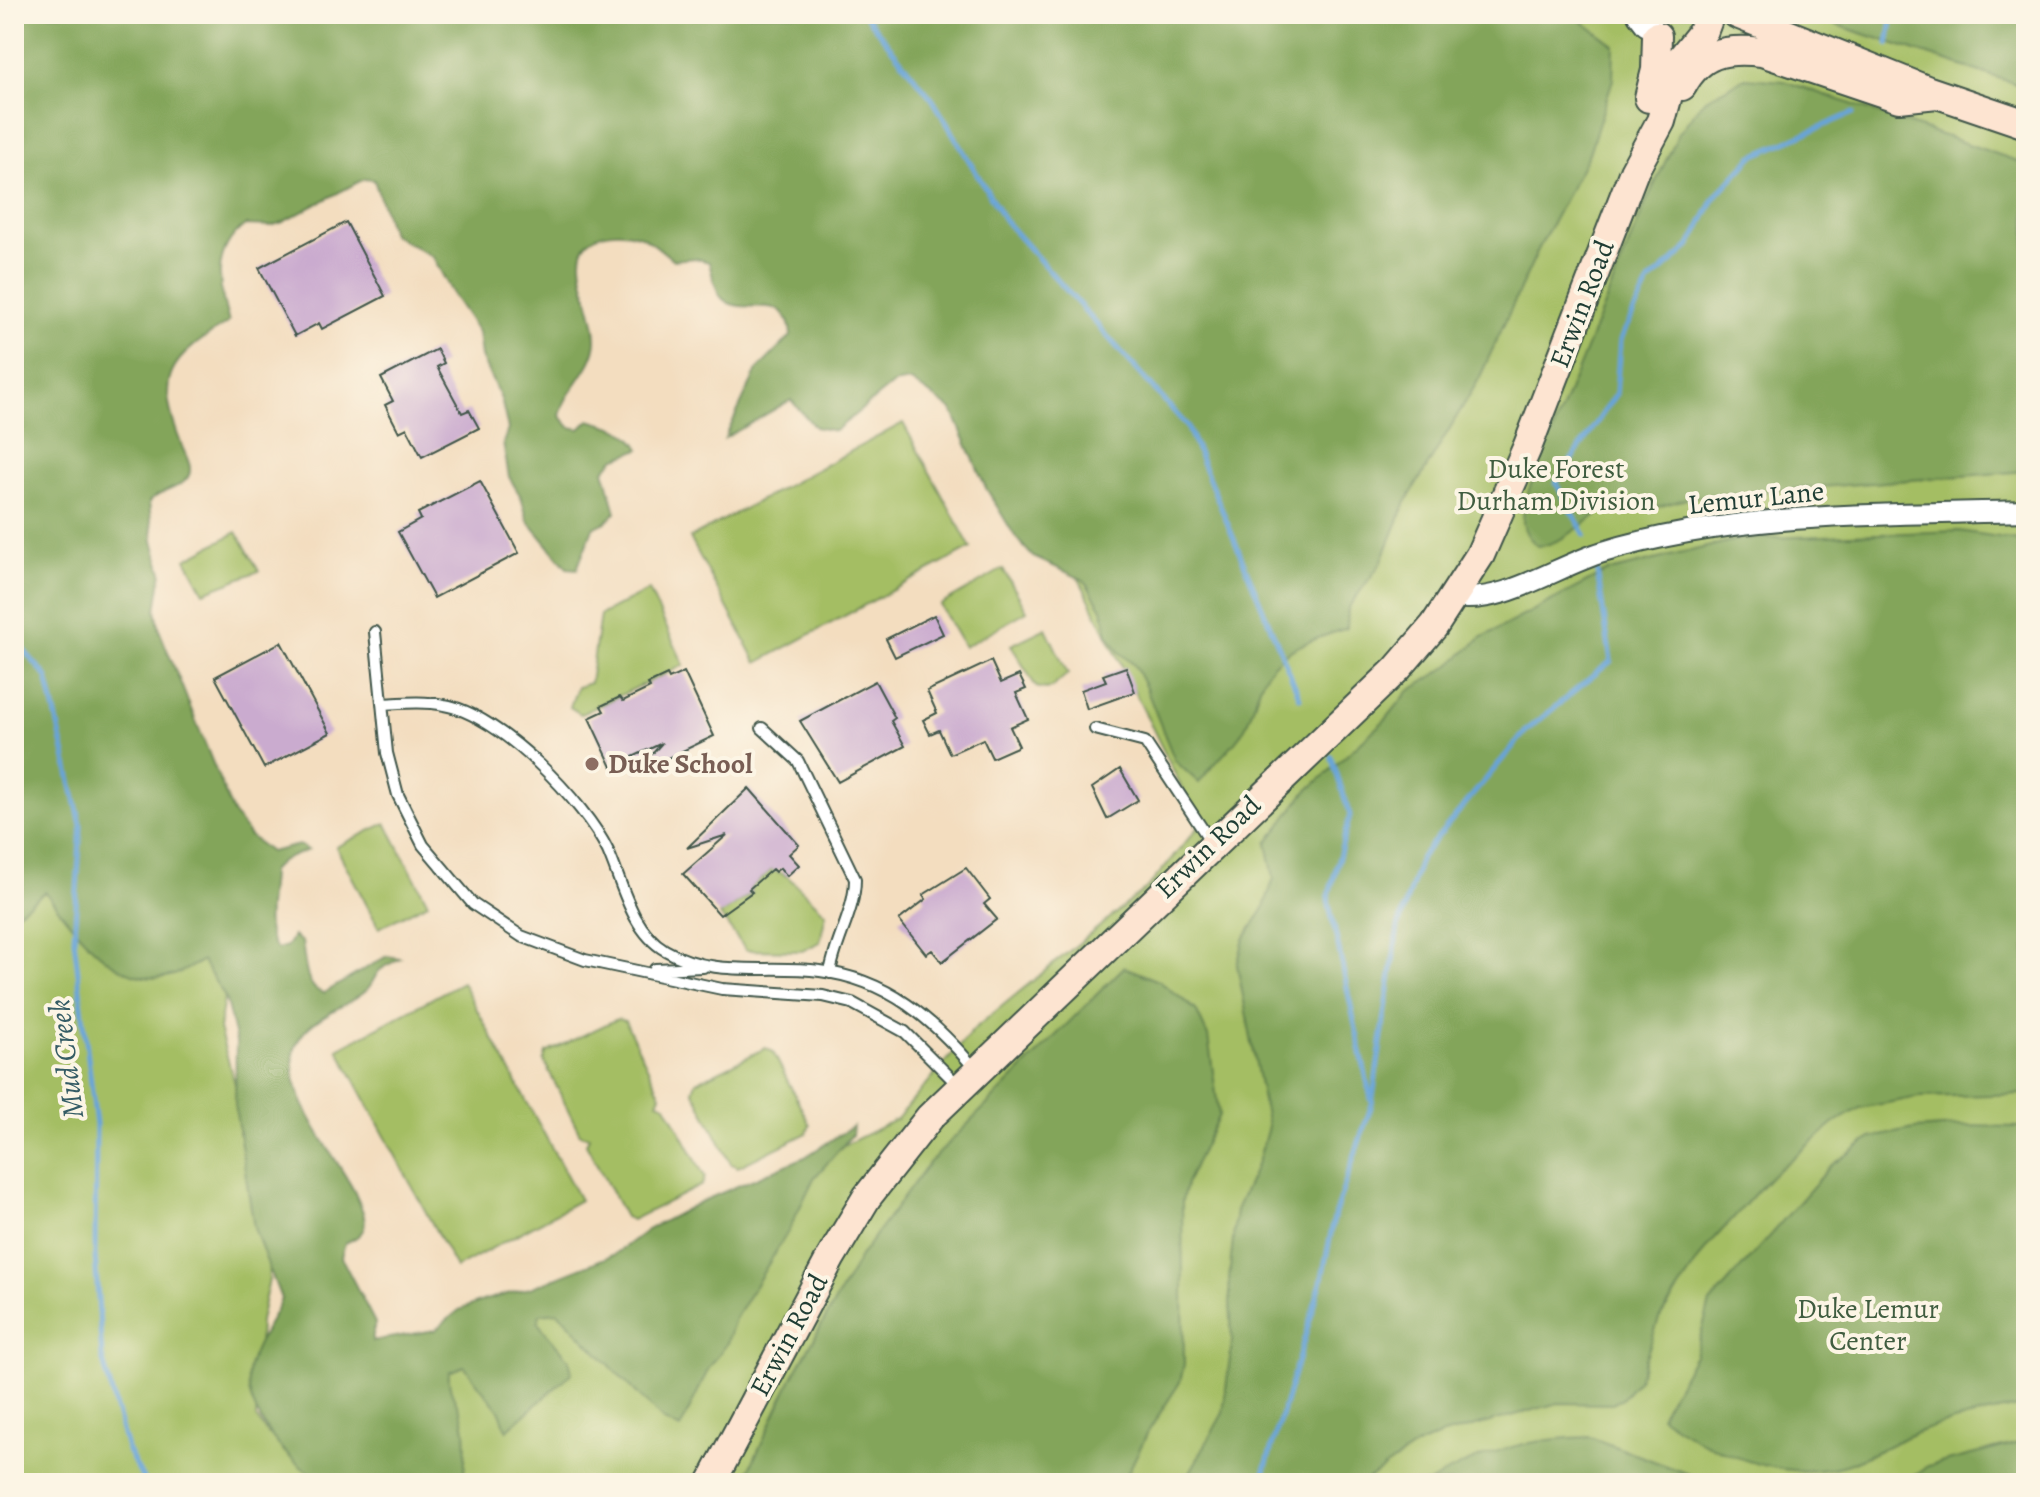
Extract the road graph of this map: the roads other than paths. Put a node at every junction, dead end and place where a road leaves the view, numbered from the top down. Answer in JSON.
{"nodes":[{"id":1,"x":1737,"y":14,"type":"edge"},
{"id":2,"x":1648,"y":22,"type":"edge"},
{"id":3,"x":1701,"y":30,"type":"edge"},
{"id":4,"x":1937,"y":94,"type":"junction"},
{"id":5,"x":1661,"y":121,"type":"junction"},
{"id":6,"x":2026,"y":124,"type":"edge"},
{"id":7,"x":1634,"y":171,"type":"junction"},
{"id":8,"x":2026,"y":511,"type":"edge"},
{"id":9,"x":1454,"y":597,"type":"junction"},
{"id":10,"x":375,"y":632,"type":"dead end"},
{"id":11,"x":383,"y":704,"type":"junction"},
{"id":12,"x":762,"y":728,"type":"dead end"},
{"id":13,"x":1095,"y":729,"type":"dead end"},
{"id":14,"x":1212,"y":844,"type":"junction"},
{"id":15,"x":705,"y":967,"type":"junction"},
{"id":16,"x":641,"y":970,"type":"junction"},
{"id":17,"x":830,"y":973,"type":"junction"},
{"id":18,"x":968,"y":1078,"type":"junction"},
{"id":19,"x":711,"y":1483,"type":"edge"}],
"edges":[{"from":1,"to":4,"type":"main road"},
{"from":2,"to":3,"type":"main road"},
{"from":2,"to":7,"type":"main road","name":"Erwin Road"},
{"from":3,"to":4,"type":"main road"},
{"from":3,"to":5,"type":"main road","name":"Erwin Road"},
{"from":4,"to":5,"type":"main road"},
{"from":4,"to":6,"type":"main road"},
{"from":5,"to":7,"type":"main road","name":"Erwin Road"},
{"from":7,"to":9,"type":"main road","name":"Erwin Road"},
{"from":8,"to":9,"type":"street","name":"Lemur Lane"},
{"from":9,"to":14,"type":"main road","name":"Erwin Road"},
{"from":10,"to":11,"type":"lane"},
{"from":11,"to":15,"type":"lane"},
{"from":11,"to":16,"type":"lane"},
{"from":12,"to":17,"type":"lane"},
{"from":13,"to":14,"type":"lane"},
{"from":14,"to":18,"type":"main road","name":"Erwin Road"},
{"from":15,"to":16,"type":"lane"},
{"from":15,"to":17,"type":"lane"},
{"from":16,"to":18,"type":"lane"},
{"from":17,"to":18,"type":"lane"},
{"from":18,"to":19,"type":"main road","name":"Erwin Road"}]}
